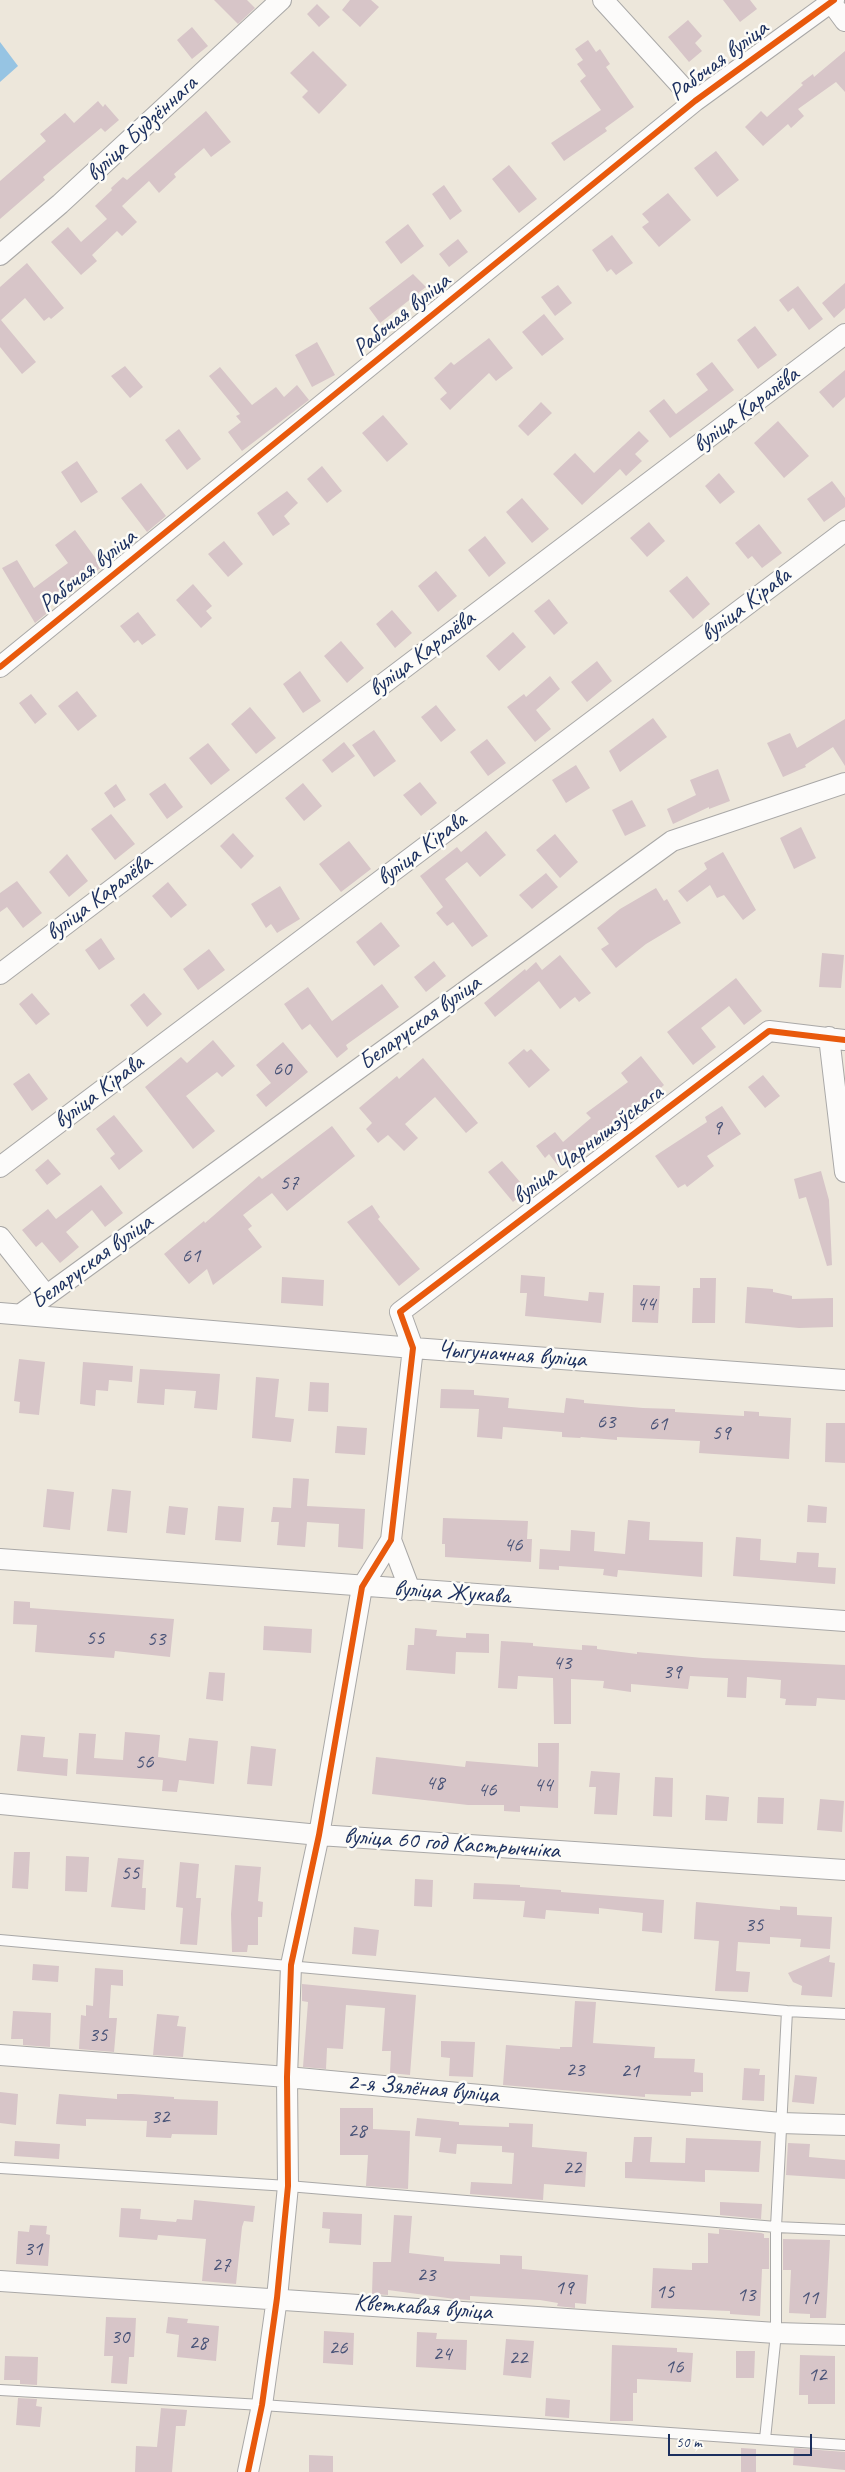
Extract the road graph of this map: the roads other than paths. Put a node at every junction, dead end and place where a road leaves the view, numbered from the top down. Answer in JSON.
{"nodes":[{"id":1,"x":281,"y":0,"type":"edge"},
{"id":2,"x":603,"y":0,"type":"edge"},
{"id":3,"x":833,"y":1,"type":"edge"},
{"id":4,"x":845,"y":21,"type":"edge"},
{"id":5,"x":695,"y":101,"type":"junction"},
{"id":6,"x":0,"y":255,"type":"edge"},
{"id":7,"x":845,"y":334,"type":"edge"},
{"id":8,"x":845,"y":531,"type":"edge"},
{"id":9,"x":0,"y":667,"type":"edge"},
{"id":10,"x":845,"y":783,"type":"edge"},
{"id":11,"x":0,"y":974,"type":"edge"},
{"id":12,"x":837,"y":1039,"type":"edge"},
{"id":13,"x":0,"y":1167,"type":"edge"},
{"id":14,"x":845,"y":1172,"type":"edge"},
{"id":15,"x":0,"y":1237,"type":"edge"},
{"id":16,"x":46,"y":1294,"type":"junction"},
{"id":17,"x":0,"y":1313,"type":"edge"},
{"id":18,"x":21,"y":1314,"type":"junction"},
{"id":19,"x":413,"y":1348,"type":"junction"},
{"id":20,"x":845,"y":1380,"type":"edge"},
{"id":21,"x":391,"y":1540,"type":"junction"},
{"id":22,"x":0,"y":1559,"type":"edge"},
{"id":23,"x":362,"y":1587,"type":"junction"},
{"id":24,"x":410,"y":1590,"type":"junction"},
{"id":25,"x":845,"y":1620,"type":"edge"},
{"id":26,"x":0,"y":1804,"type":"edge"},
{"id":27,"x":319,"y":1835,"type":"junction"},
{"id":28,"x":845,"y":1870,"type":"edge"},
{"id":29,"x":0,"y":1940,"type":"edge"},
{"id":30,"x":291,"y":1965,"type":"junction"},
{"id":31,"x":786,"y":2011,"type":"junction"},
{"id":32,"x":845,"y":2014,"type":"edge"},
{"id":33,"x":0,"y":2056,"type":"edge"},
{"id":34,"x":287,"y":2077,"type":"junction"},
{"id":35,"x":781,"y":2123,"type":"junction"},
{"id":36,"x":845,"y":2125,"type":"edge"},
{"id":37,"x":0,"y":2168,"type":"edge"},
{"id":38,"x":288,"y":2186,"type":"junction"},
{"id":39,"x":776,"y":2227,"type":"junction"},
{"id":40,"x":845,"y":2230,"type":"edge"},
{"id":41,"x":0,"y":2281,"type":"edge"},
{"id":42,"x":277,"y":2298,"type":"junction"},
{"id":43,"x":776,"y":2334,"type":"junction"},
{"id":44,"x":845,"y":2335,"type":"edge"},
{"id":45,"x":0,"y":2390,"type":"edge"},
{"id":46,"x":262,"y":2405,"type":"junction"},
{"id":47,"x":765,"y":2439,"type":"junction"},
{"id":48,"x":845,"y":2444,"type":"edge"},
{"id":49,"x":248,"y":2472,"type":"edge"}],
"edges":[{"from":1,"to":6,"type":"street","name":"вуліца Будзённага"},
{"from":2,"to":5,"type":"street"},
{"from":3,"to":4,"type":"street"},
{"from":3,"to":5,"type":"street","name":"Рабочая вуліца"},
{"from":5,"to":9,"type":"street","name":"Рабочая вуліца"},
{"from":7,"to":11,"type":"street","name":"вуліца Каралёва"},
{"from":8,"to":13,"type":"street","name":"вуліца Кірава"},
{"from":10,"to":16,"type":"street","name":"Беларуская вуліца"},
{"from":12,"to":14,"type":"street"},
{"from":12,"to":19,"type":"street","name":"вуліца Чарнышэўскага"},
{"from":15,"to":16,"type":"street"},
{"from":16,"to":18,"type":"street","name":"Беларуская вуліца"},
{"from":17,"to":18,"type":"street","name":"Чыгуначная вуліца"},
{"from":18,"to":19,"type":"street","name":"Чыгуначная вуліца"},
{"from":19,"to":20,"type":"street","name":"Чыгуначная вуліца"},
{"from":19,"to":21,"type":"street"},
{"from":21,"to":23,"type":"street"},
{"from":21,"to":24,"type":"street"},
{"from":22,"to":23,"type":"street","name":"вуліца Жукава"},
{"from":23,"to":24,"type":"street","name":"вуліца Жукава"},
{"from":23,"to":27,"type":"street"},
{"from":24,"to":25,"type":"street","name":"вуліца Жукава"},
{"from":26,"to":27,"type":"street","name":"вуліца 60 год Кастрычніка"},
{"from":27,"to":28,"type":"street","name":"вуліца 60 год Кастрычніка"},
{"from":27,"to":30,"type":"street"},
{"from":29,"to":30,"type":"lane"},
{"from":30,"to":31,"type":"lane"},
{"from":30,"to":34,"type":"street"},
{"from":31,"to":32,"type":"lane"},
{"from":31,"to":35,"type":"lane"},
{"from":33,"to":34,"type":"street","name":"2-я Зялёная вуліца"},
{"from":34,"to":35,"type":"street","name":"2-я Зялёная вуліца"},
{"from":34,"to":38,"type":"street"},
{"from":35,"to":36,"type":"street","name":"2-я Зялёная вуліца"},
{"from":35,"to":39,"type":"lane"},
{"from":37,"to":38,"type":"lane"},
{"from":38,"to":39,"type":"lane"},
{"from":38,"to":42,"type":"street"},
{"from":39,"to":40,"type":"lane"},
{"from":39,"to":43,"type":"lane"},
{"from":41,"to":42,"type":"street","name":"Кветкавая вуліца"},
{"from":42,"to":43,"type":"street","name":"Кветкавая вуліца"},
{"from":42,"to":46,"type":"street"},
{"from":43,"to":44,"type":"street","name":"Кветкавая вуліца"},
{"from":43,"to":47,"type":"lane"},
{"from":45,"to":46,"type":"lane"},
{"from":46,"to":47,"type":"lane"},
{"from":46,"to":49,"type":"street"},
{"from":47,"to":48,"type":"lane"}]}
